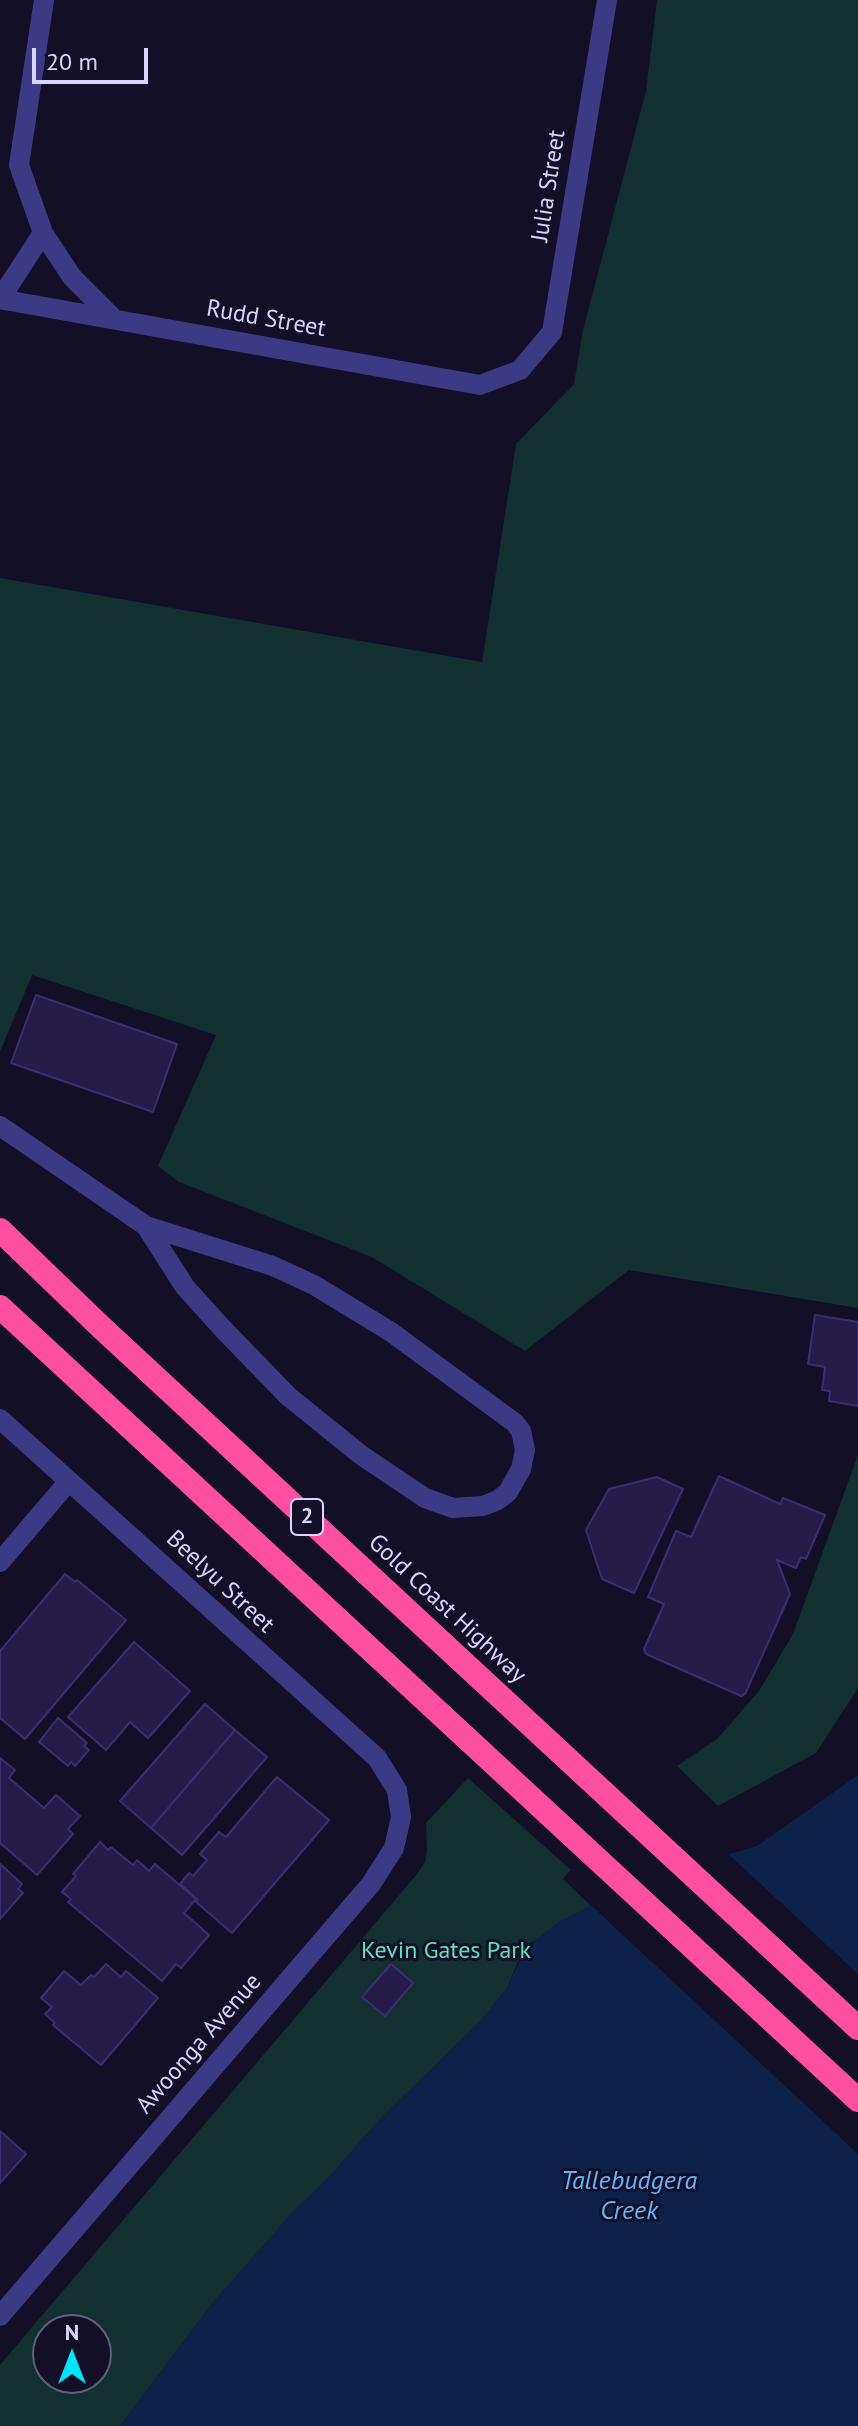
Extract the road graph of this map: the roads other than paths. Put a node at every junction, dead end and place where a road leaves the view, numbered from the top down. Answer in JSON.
{"nodes":[{"id":1,"x":44,"y":0,"type":"edge"},
{"id":2,"x":607,"y":0,"type":"edge"},
{"id":3,"x":43,"y":233,"type":"junction"},
{"id":4,"x":0,"y":299,"type":"edge"},
{"id":5,"x":112,"y":317,"type":"junction"},
{"id":6,"x":520,"y":370,"type":"joint"},
{"id":7,"x":0,"y":1126,"type":"edge"},
{"id":8,"x":146,"y":1226,"type":"junction"},
{"id":9,"x":0,"y":1230,"type":"edge"},
{"id":10,"x":0,"y":1307,"type":"edge"},
{"id":11,"x":0,"y":1419,"type":"edge"},
{"id":12,"x":69,"y":1481,"type":"junction"},
{"id":13,"x":0,"y":1562,"type":"edge"},
{"id":14,"x":397,"y":1790,"type":"joint"},
{"id":15,"x":858,"y":2028,"type":"edge"},
{"id":16,"x":858,"y":2100,"type":"edge"},
{"id":17,"x":0,"y":2316,"type":"edge"}],
"edges":[{"from":1,"to":3,"type":"street"},
{"from":2,"to":6,"type":"street","name":"Julia Street"},
{"from":3,"to":4,"type":"street"},
{"from":3,"to":5,"type":"street"},
{"from":4,"to":5,"type":"street","name":"Rudd Street"},
{"from":5,"to":6,"type":"street","name":"Rudd Street"},
{"from":7,"to":8,"type":"street"},
{"from":8,"to":8,"type":"street"},
{"from":9,"to":15,"type":"highway","name":"Gold Coast Highway","number":"2"},
{"from":10,"to":16,"type":"highway","number":"2"},
{"from":11,"to":12,"type":"street","name":"Beelyu Street"},
{"from":12,"to":13,"type":"street"},
{"from":12,"to":14,"type":"street","name":"Beelyu Street"},
{"from":14,"to":17,"type":"street","name":"Awoonga Avenue"}]}
